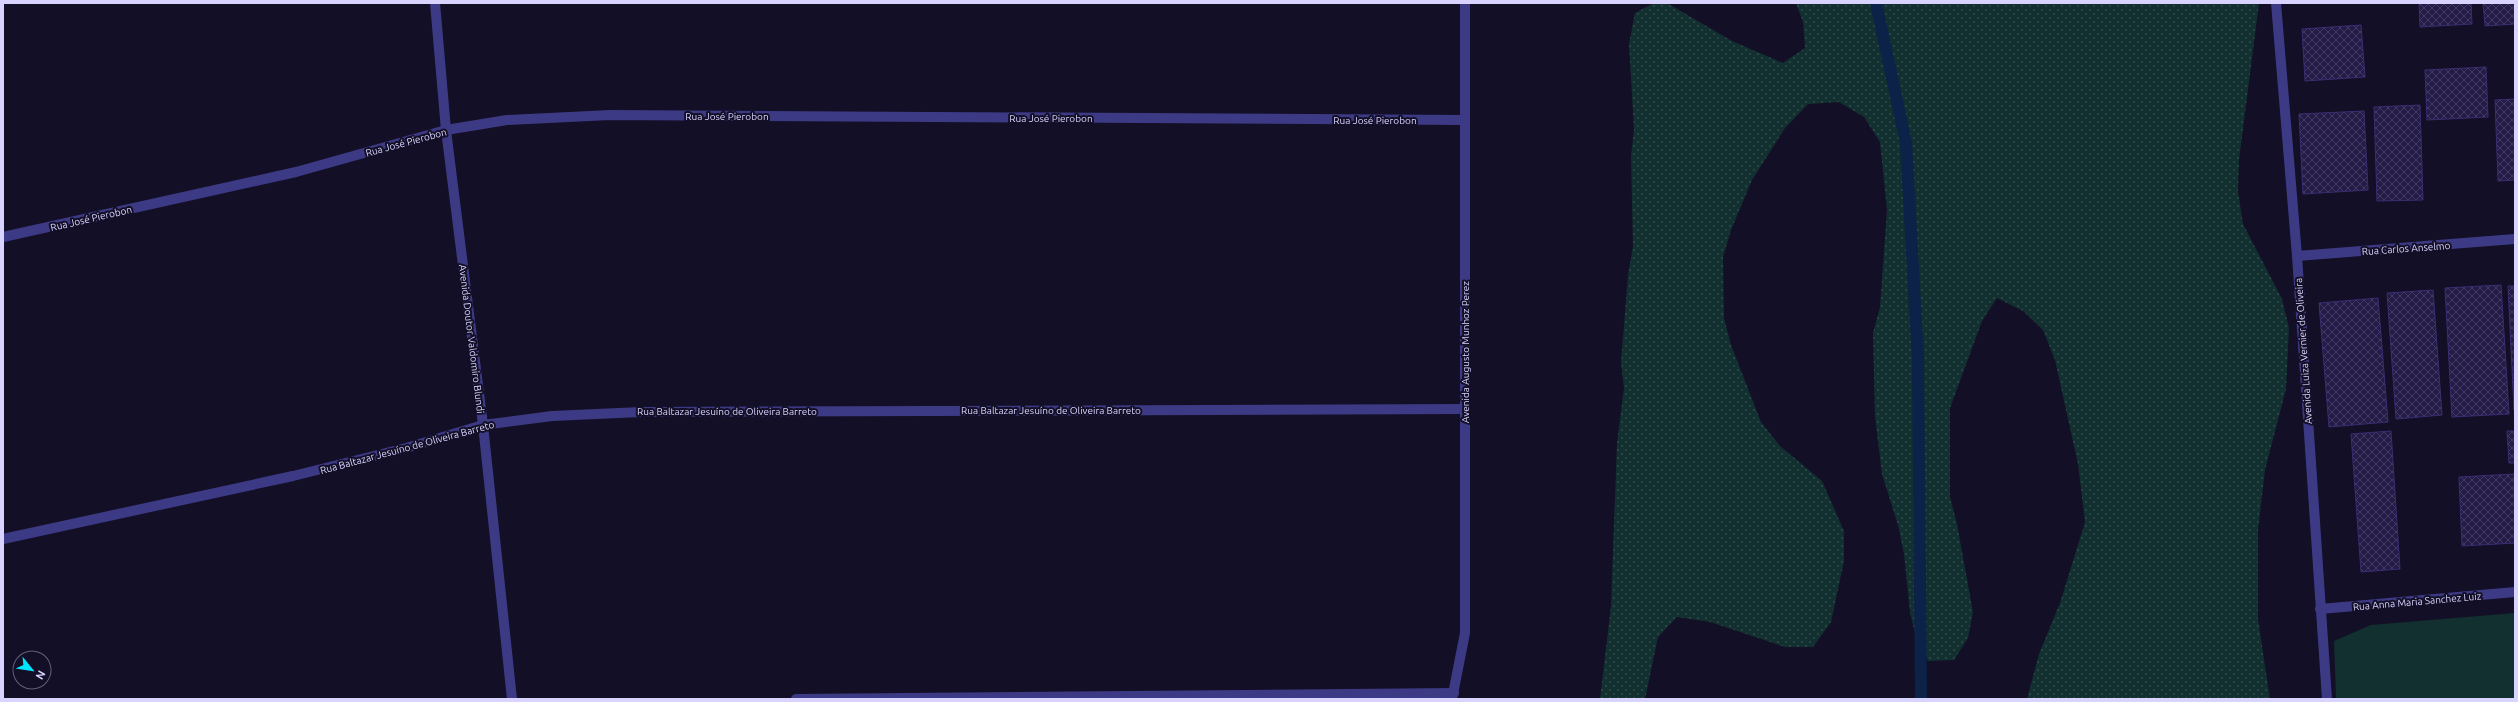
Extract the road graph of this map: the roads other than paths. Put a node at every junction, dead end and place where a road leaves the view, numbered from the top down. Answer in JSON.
{"nodes":[{"id":1,"x":435,"y":3,"type":"edge"},
{"id":2,"x":1465,"y":3,"type":"edge"},
{"id":3,"x":2276,"y":3,"type":"edge"},
{"id":4,"x":1465,"y":120,"type":"junction"},
{"id":5,"x":446,"y":130,"type":"junction"},
{"id":6,"x":3,"y":237,"type":"edge"},
{"id":7,"x":2515,"y":239,"type":"edge"},
{"id":8,"x":2297,"y":256,"type":"junction"},
{"id":9,"x":1465,"y":408,"type":"junction"},
{"id":10,"x":483,"y":425,"type":"junction"},
{"id":11,"x":3,"y":539,"type":"edge"},
{"id":12,"x":2515,"y":592,"type":"edge"},
{"id":13,"x":2320,"y":609,"type":"junction"},
{"id":14,"x":1453,"y":696,"type":"edge"},
{"id":15,"x":512,"y":699,"type":"edge"},
{"id":16,"x":796,"y":699,"type":"edge"},
{"id":17,"x":2327,"y":699,"type":"edge"}],
"edges":[{"from":1,"to":5,"type":"street","name":"Avenida Doutor Valdomiro Blundi"},
{"from":2,"to":4,"type":"street","name":"Avenida Augusto Munhoz Perez"},
{"from":3,"to":8,"type":"street","name":"Avenida Luiza Vernier de Oliveira"},
{"from":4,"to":5,"type":"street","name":"Rua José Pierobon"},
{"from":4,"to":9,"type":"street","name":"Avenida Augusto Munhoz Perez"},
{"from":5,"to":6,"type":"street","name":"Rua José Pierobon"},
{"from":5,"to":10,"type":"street","name":"Avenida Doutor Valdomiro Blundi"},
{"from":7,"to":8,"type":"street","name":"Rua Carlos Anselmo"},
{"from":8,"to":13,"type":"street","name":"Avenida Luiza Vernier de Oliveira"},
{"from":9,"to":10,"type":"street","name":"Rua Baltazar Jesuíno de Oliveira Barreto"},
{"from":9,"to":14,"type":"street","name":"Avenida Augusto Munhoz Perez"},
{"from":10,"to":11,"type":"street","name":"Rua Baltazar Jesuíno de Oliveira Barreto"},
{"from":10,"to":15,"type":"street","name":"Avenida Doutor Valdomiro Blundi"},
{"from":12,"to":13,"type":"street","name":"Rua Anna Maria Sanchez Luiz"},
{"from":13,"to":17,"type":"street","name":"Avenida Luiza Vernier de Oliveira"},
{"from":14,"to":16,"type":"street"}]}
